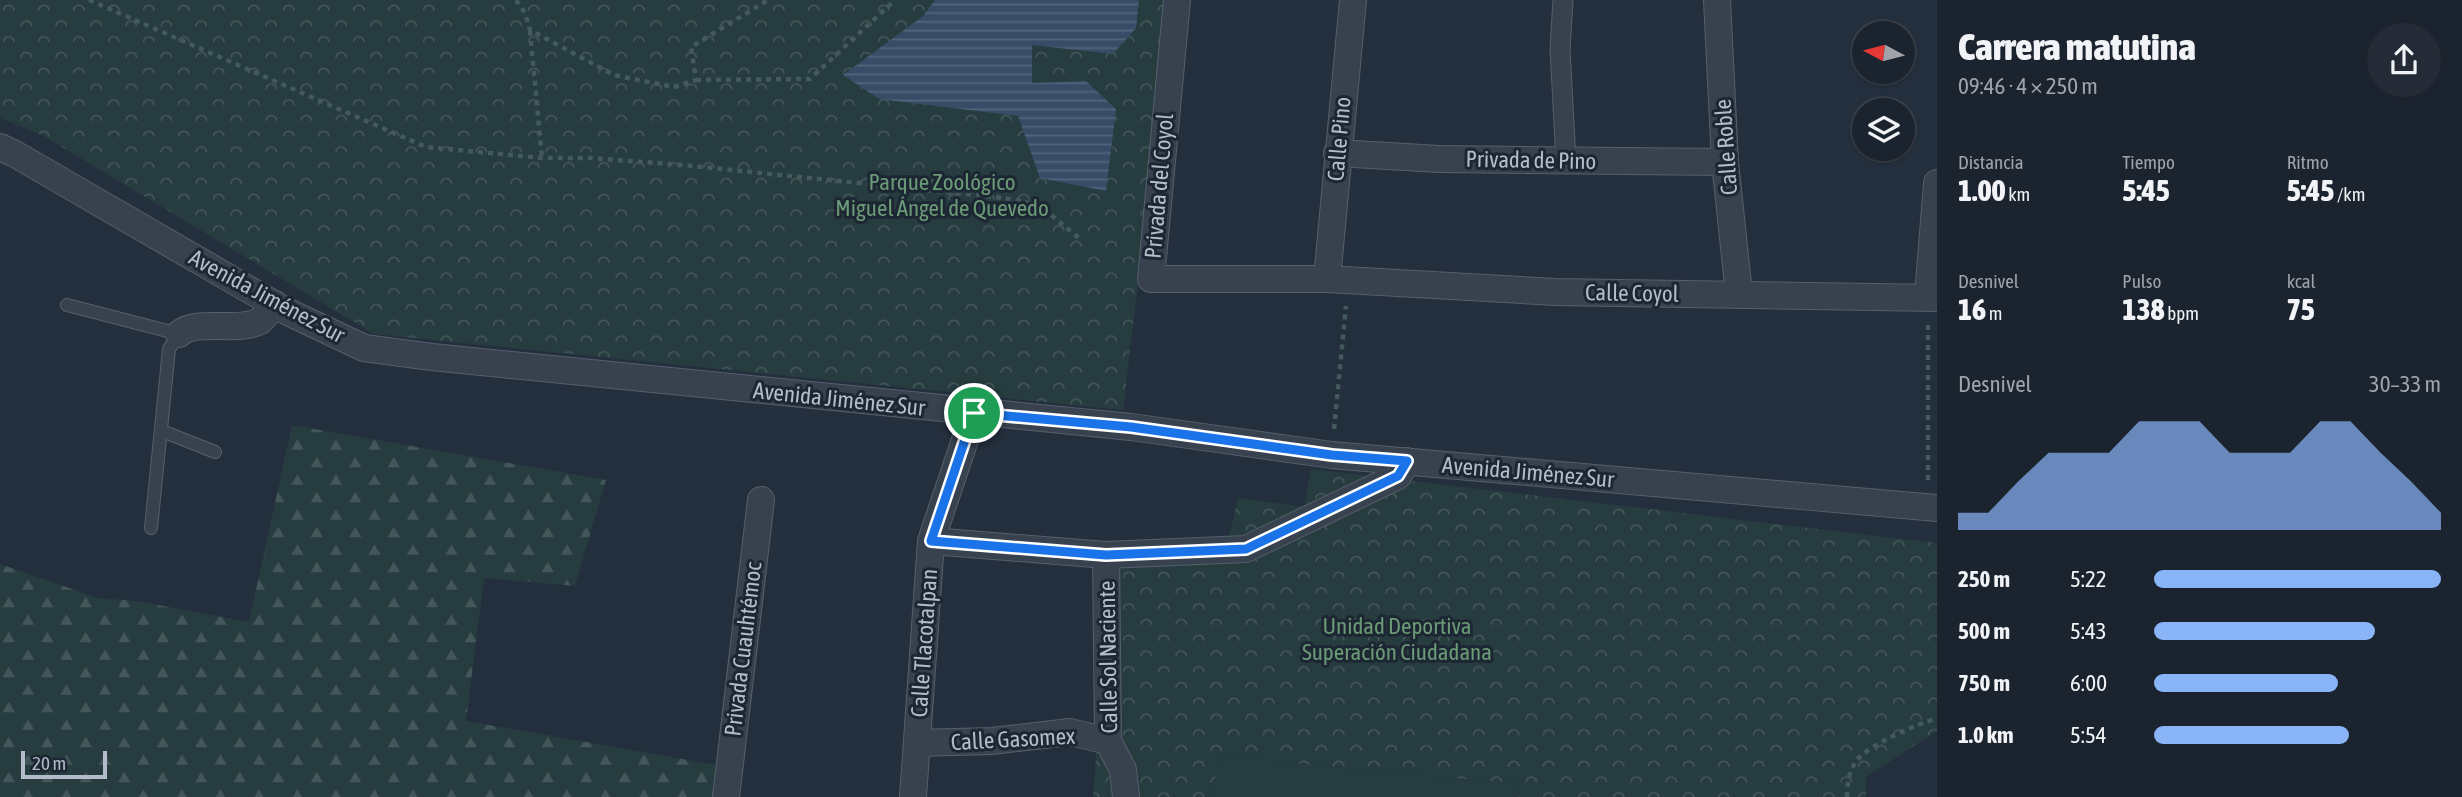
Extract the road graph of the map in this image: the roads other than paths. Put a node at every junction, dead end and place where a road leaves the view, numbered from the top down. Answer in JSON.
{"nodes":[{"id":1,"x":1177,"y":0,"type":"edge"},
{"id":2,"x":1353,"y":0,"type":"edge"},
{"id":3,"x":1563,"y":0,"type":"edge"},
{"id":4,"x":1717,"y":0,"type":"edge"},
{"id":5,"x":0,"y":148,"type":"edge"},
{"id":6,"x":1338,"y":153,"type":"junction"},
{"id":7,"x":1566,"y":161,"type":"junction"},
{"id":8,"x":1725,"y":162,"type":"junction"},
{"id":9,"x":1937,"y":183,"type":"edge"},
{"id":10,"x":1338,"y":280,"type":"junction"},
{"id":11,"x":1739,"y":294,"type":"junction"},
{"id":12,"x":1932,"y":297,"type":"edge"},
{"id":13,"x":275,"y":304,"type":"junction"},
{"id":14,"x":68,"y":306,"type":"dead end"},
{"id":15,"x":179,"y":334,"type":"junction"},
{"id":16,"x":974,"y":413,"type":"junction"},
{"id":17,"x":162,"y":431,"type":"junction"},
{"id":18,"x":215,"y":452,"type":"dead end"},
{"id":19,"x":1407,"y":461,"type":"junction"},
{"id":20,"x":761,"y":500,"type":"dead end"},
{"id":21,"x":1933,"y":508,"type":"edge"},
{"id":22,"x":151,"y":528,"type":"dead end"},
{"id":23,"x":931,"y":541,"type":"junction"},
{"id":24,"x":1106,"y":555,"type":"junction"},
{"id":25,"x":1108,"y":741,"type":"junction"},
{"id":26,"x":917,"y":743,"type":"junction"},
{"id":27,"x":726,"y":797,"type":"edge"},
{"id":28,"x":913,"y":797,"type":"edge"},
{"id":29,"x":1126,"y":797,"type":"edge"}],
"edges":[{"from":1,"to":10,"type":"street","name":"Privada del Coyol"},
{"from":2,"to":6,"type":"street","name":"Calle Pino"},
{"from":3,"to":7,"type":"street"},
{"from":4,"to":8,"type":"street","name":"Calle Roble"},
{"from":5,"to":13,"type":"street","name":"Avenida Jiménez Sur"},
{"from":6,"to":7,"type":"street","name":"Privada de Pino"},
{"from":6,"to":10,"type":"street","name":"Calle Pino"},
{"from":7,"to":8,"type":"street","name":"Privada de Pino"},
{"from":8,"to":11,"type":"street","name":"Calle Roble"},
{"from":9,"to":12,"type":"street"},
{"from":10,"to":11,"type":"street","name":"Calle Coyol"},
{"from":11,"to":12,"type":"street","name":"Calle Coyol"},
{"from":13,"to":15,"type":"street"},
{"from":13,"to":16,"type":"street","name":"Avenida Jiménez Sur"},
{"from":14,"to":15,"type":"lane"},
{"from":15,"to":17,"type":"lane"},
{"from":16,"to":19,"type":"street","name":"Avenida Jiménez Sur"},
{"from":16,"to":23,"type":"street","name":"Calle Tlacotalpan"},
{"from":17,"to":18,"type":"lane"},
{"from":17,"to":22,"type":"lane"},
{"from":19,"to":21,"type":"street","name":"Avenida Jiménez Sur"},
{"from":19,"to":24,"type":"street"},
{"from":20,"to":27,"type":"street","name":"Privada Cuauhtémoc"},
{"from":23,"to":24,"type":"street"},
{"from":23,"to":26,"type":"street","name":"Calle Tlacotalpan"},
{"from":24,"to":25,"type":"street","name":"Calle Sol Naciente"},
{"from":25,"to":26,"type":"street","name":"Calle Gasomex"},
{"from":25,"to":29,"type":"street","name":"Calle Sol Naciente"},
{"from":26,"to":28,"type":"street","name":"Calle Tlacotalpan"}]}
